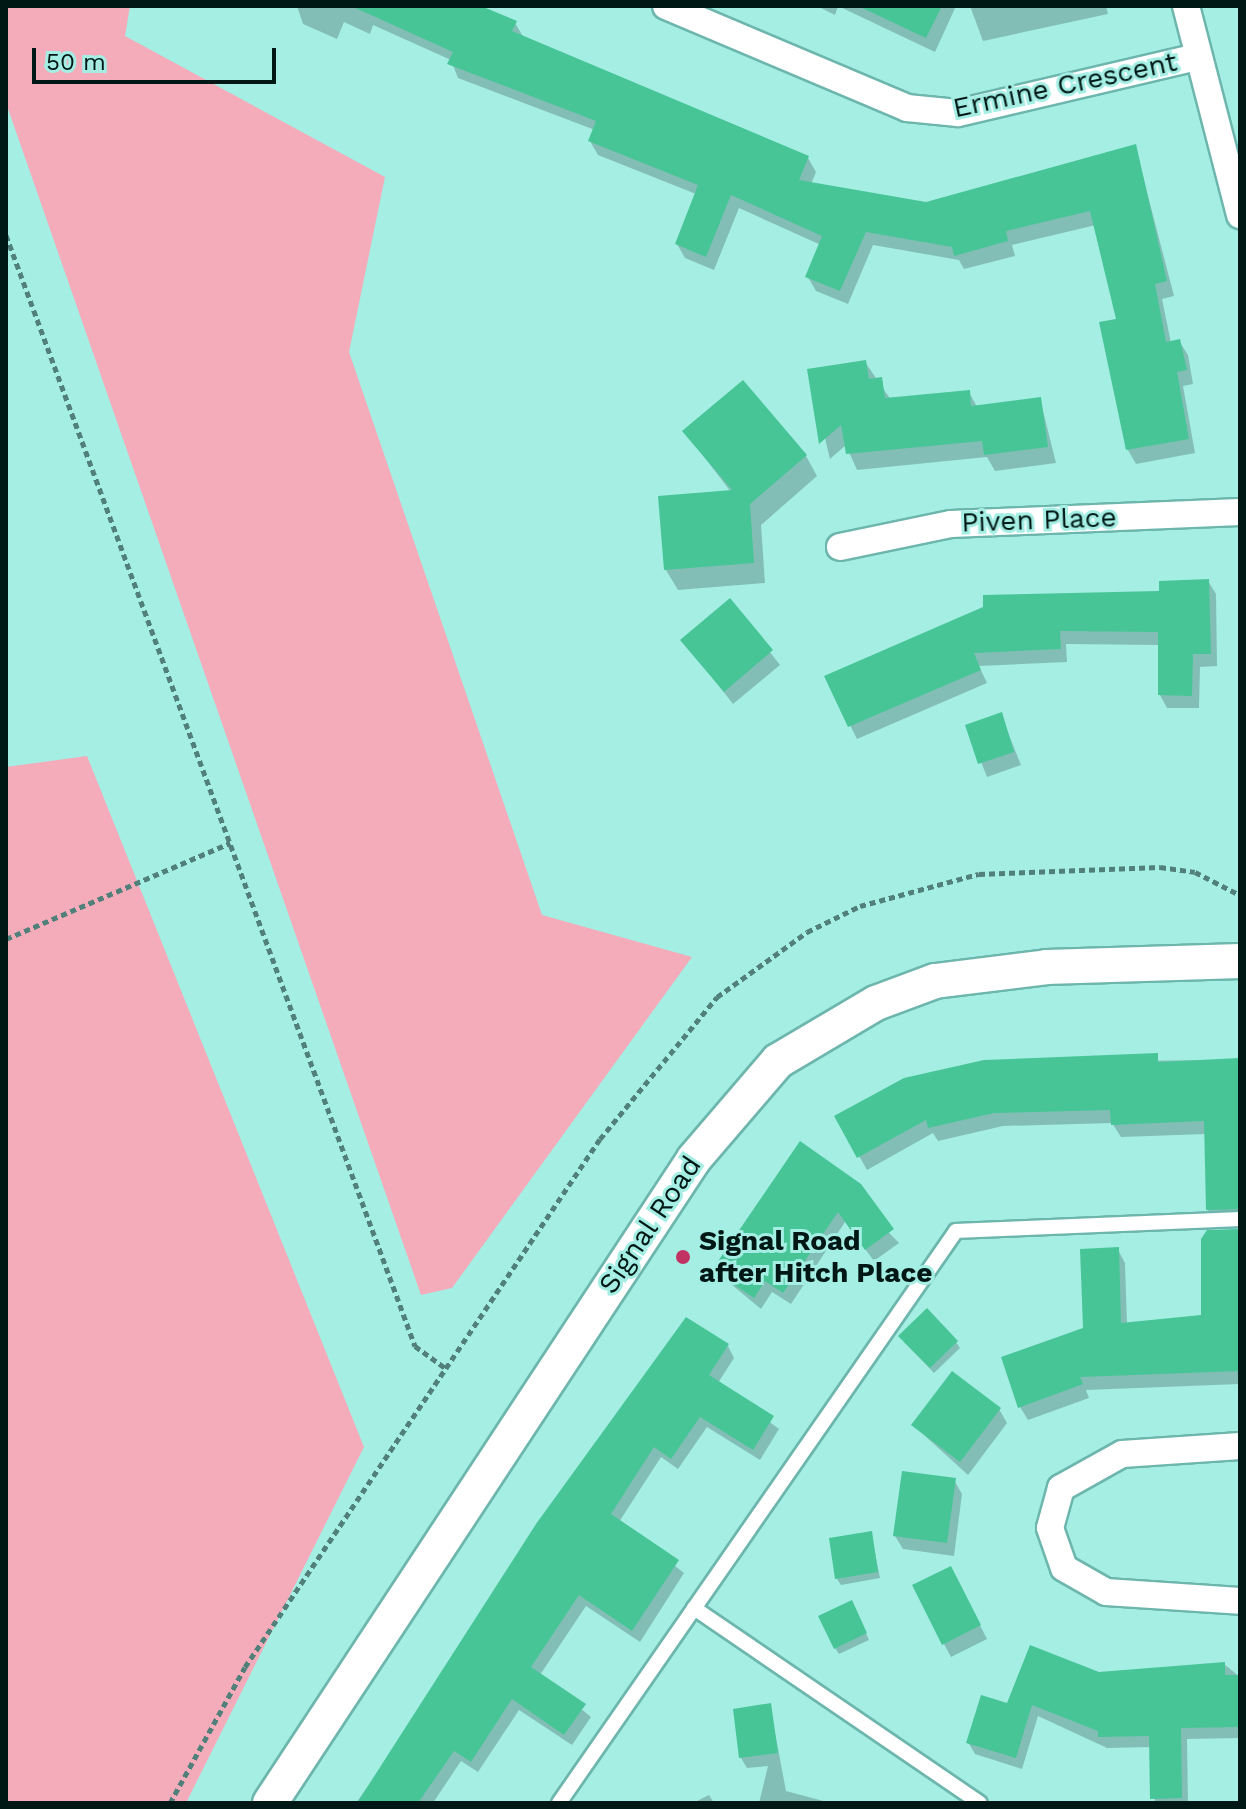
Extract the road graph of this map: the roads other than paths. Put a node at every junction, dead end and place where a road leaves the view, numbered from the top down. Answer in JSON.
{"nodes":[{"id":1,"x":666,"y":6,"type":"edge"},
{"id":2,"x":1186,"y":6,"type":"edge"},
{"id":3,"x":1196,"y":57,"type":"junction"},
{"id":4,"x":1240,"y":215,"type":"edge"},
{"id":5,"x":1240,"y":512,"type":"edge"},
{"id":6,"x":840,"y":547,"type":"dead end"},
{"id":7,"x":1240,"y":961,"type":"edge"},
{"id":8,"x":1240,"y":1219,"type":"edge"},
{"id":9,"x":1240,"y":1446,"type":"edge"},
{"id":10,"x":1240,"y":1601,"type":"edge"},
{"id":11,"x":694,"y":1608,"type":"junction"},
{"id":12,"x":270,"y":1803,"type":"edge"},
{"id":13,"x":559,"y":1803,"type":"edge"},
{"id":14,"x":980,"y":1803,"type":"edge"}],
"edges":[{"from":1,"to":3,"type":"street","name":"Ermine Crescent"},
{"from":2,"to":3,"type":"street"},
{"from":3,"to":4,"type":"street"},
{"from":5,"to":6,"type":"street","name":"Piven Place"},
{"from":7,"to":12,"type":"street","name":"Signal Road"},
{"from":8,"to":11,"type":"lane"},
{"from":9,"to":10,"type":"street"},
{"from":11,"to":13,"type":"lane"},
{"from":11,"to":14,"type":"lane"}]}
